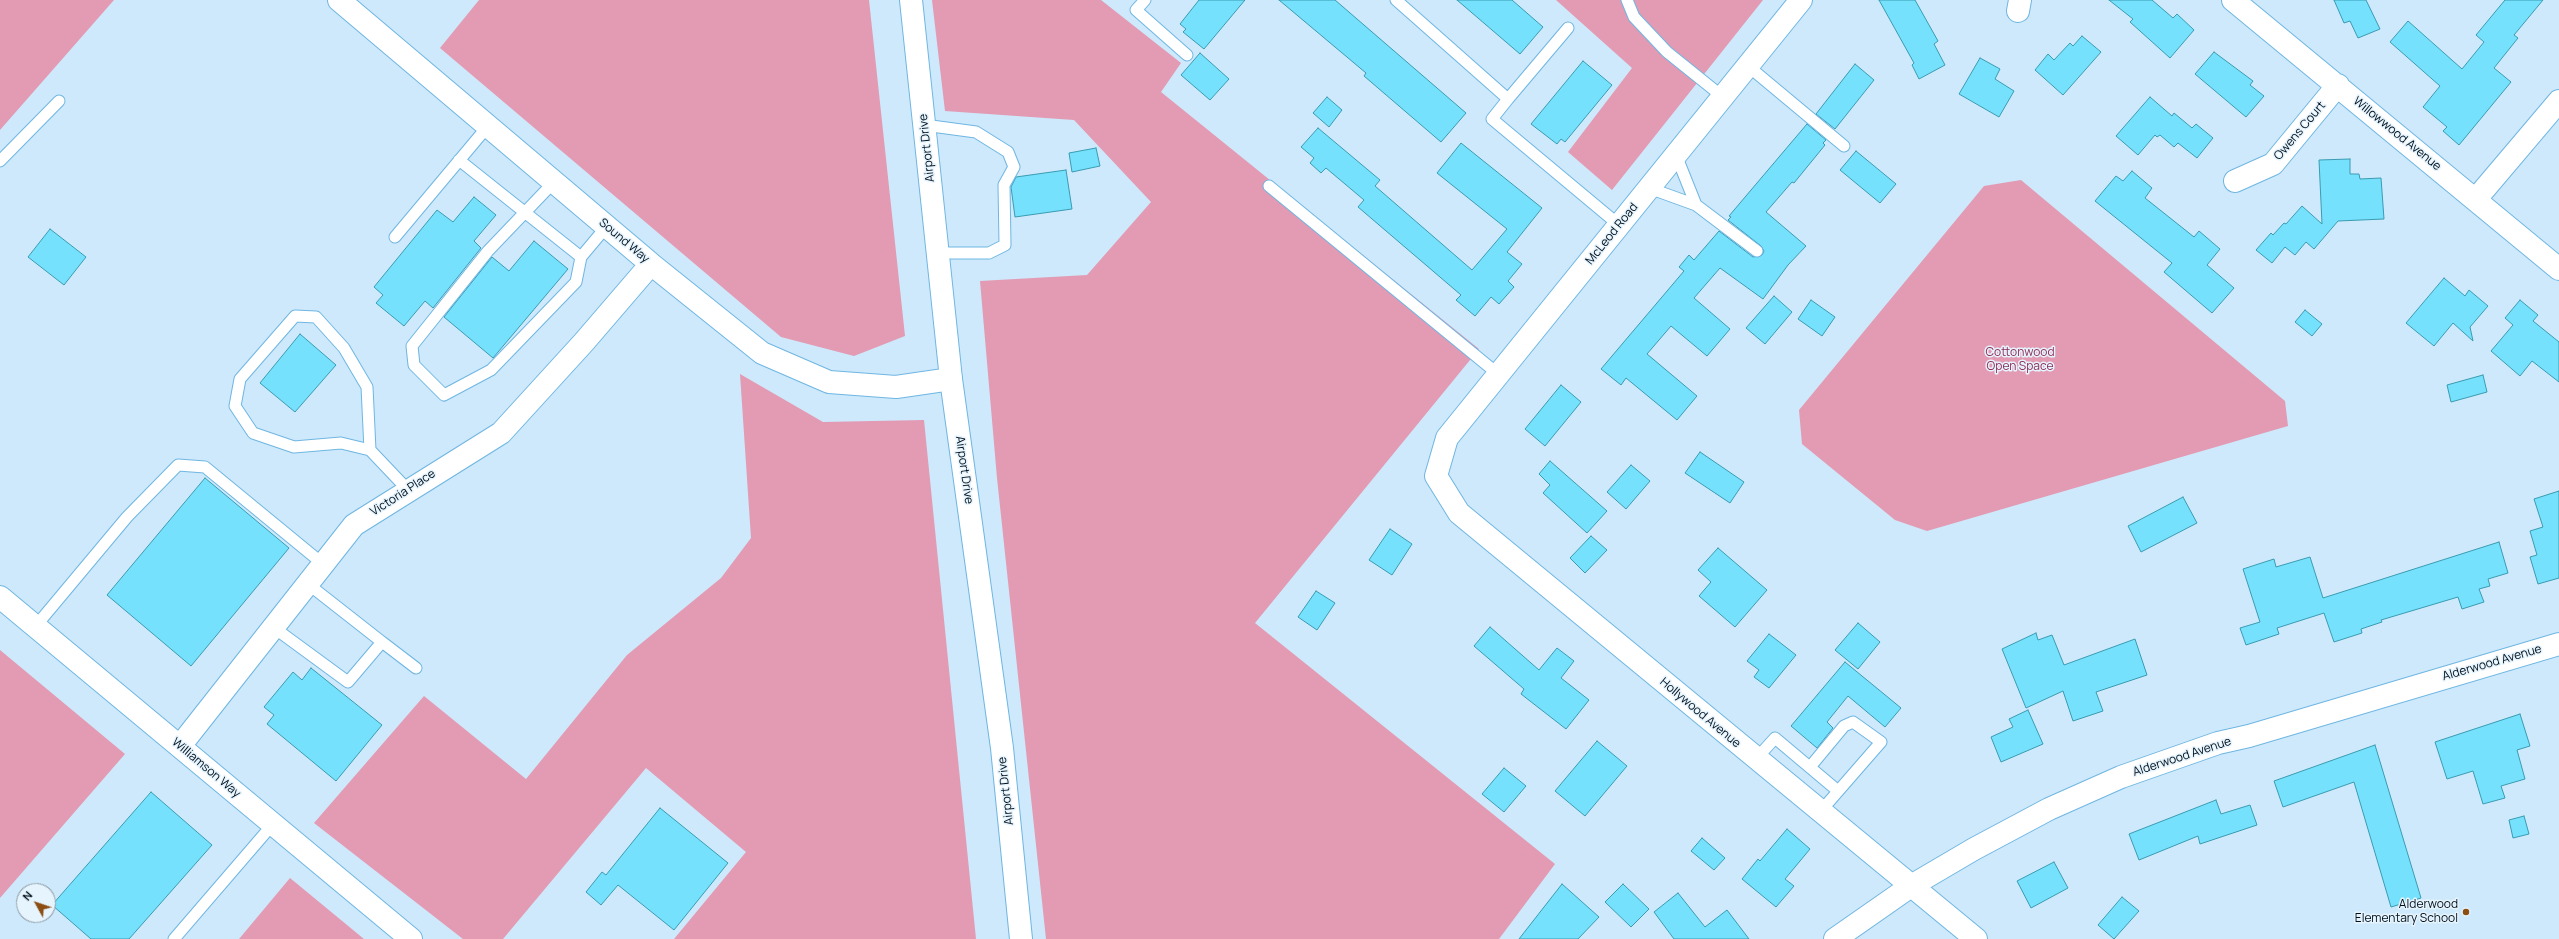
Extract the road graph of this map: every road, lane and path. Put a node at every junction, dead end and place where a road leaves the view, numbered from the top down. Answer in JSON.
{"nodes":[{"id":1,"x":339,"y":0,"type":"edge"},
{"id":2,"x":911,"y":0,"type":"edge"},
{"id":3,"x":1144,"y":0,"type":"edge"},
{"id":4,"x":1396,"y":0,"type":"edge"},
{"id":5,"x":1627,"y":0,"type":"edge"},
{"id":6,"x":1802,"y":0,"type":"edge"},
{"id":7,"x":2233,"y":0,"type":"edge"},
{"id":8,"x":1568,"y":28,"type":"dead end"},
{"id":9,"x":1187,"y":55,"type":"dead end"},
{"id":10,"x":1748,"y":66,"type":"junction"},
{"id":11,"x":2338,"y":85,"type":"junction"},
{"id":12,"x":1723,"y":97,"type":"junction"},
{"id":13,"x":1508,"y":99,"type":"junction"},
{"id":14,"x":59,"y":101,"type":"dead end"},
{"id":15,"x":2559,"y":101,"type":"edge"},
{"id":16,"x":924,"y":125,"type":"junction"},
{"id":17,"x":488,"y":126,"type":"junction"},
{"id":18,"x":1844,"y":146,"type":"dead end"},
{"id":19,"x":1676,"y":155,"type":"junction"},
{"id":20,"x":459,"y":160,"type":"junction"},
{"id":21,"x":0,"y":161,"type":"edge"},
{"id":22,"x":2235,"y":181,"type":"dead end"},
{"id":23,"x":554,"y":182,"type":"junction"},
{"id":24,"x":1269,"y":186,"type":"dead end"},
{"id":25,"x":1649,"y":188,"type":"junction"},
{"id":26,"x":2476,"y":199,"type":"junction"},
{"id":27,"x":1696,"y":205,"type":"junction"},
{"id":28,"x":525,"y":212,"type":"junction"},
{"id":29,"x":1619,"y":225,"type":"junction"},
{"id":30,"x":607,"y":226,"type":"junction"},
{"id":31,"x":395,"y":237,"type":"dead end"},
{"id":32,"x":1757,"y":252,"type":"dead end"},
{"id":33,"x":938,"y":253,"type":"junction"},
{"id":34,"x":581,"y":257,"type":"junction"},
{"id":35,"x":651,"y":264,"type":"junction"},
{"id":36,"x":2559,"y":269,"type":"edge"},
{"id":37,"x":1498,"y":374,"type":"junction"},
{"id":38,"x":951,"y":379,"type":"junction"},
{"id":39,"x":370,"y":450,"type":"junction"},
{"id":40,"x":1436,"y":476,"type":"joint"},
{"id":41,"x":408,"y":490,"type":"junction"},
{"id":42,"x":323,"y":564,"type":"junction"},
{"id":43,"x":308,"y":584,"type":"junction"},
{"id":44,"x":0,"y":597,"type":"edge"},
{"id":45,"x":35,"y":626,"type":"junction"},
{"id":46,"x":273,"y":627,"type":"junction"},
{"id":47,"x":382,"y":642,"type":"junction"},
{"id":48,"x":2559,"y":644,"type":"edge"},
{"id":49,"x":416,"y":668,"type":"dead end"},
{"id":50,"x":180,"y":746,"type":"junction"},
{"id":51,"x":1756,"y":759,"type":"junction"},
{"id":52,"x":1810,"y":767,"type":"junction"},
{"id":53,"x":1838,"y":791,"type":"junction"},
{"id":54,"x":1820,"y":812,"type":"junction"},
{"id":55,"x":274,"y":824,"type":"junction"},
{"id":56,"x":1911,"y":886,"type":"junction"},
{"id":57,"x":174,"y":939,"type":"edge"},
{"id":58,"x":411,"y":939,"type":"edge"},
{"id":59,"x":1021,"y":939,"type":"edge"},
{"id":60,"x":1835,"y":939,"type":"edge"},
{"id":61,"x":1976,"y":939,"type":"edge"}],
"edges":[{"from":1,"to":17,"type":"street","name":"Sound Way"},
{"from":2,"to":16,"type":"street","name":"Airport Drive"},
{"from":3,"to":9,"type":"lane"},
{"from":4,"to":13,"type":"lane"},
{"from":5,"to":12,"type":"lane"},
{"from":6,"to":10,"type":"street","name":"McLeod Road"},
{"from":7,"to":11,"type":"street","name":"Willowwood Avenue"},
{"from":8,"to":13,"type":"lane"},
{"from":10,"to":12,"type":"street","name":"McLeod Road"},
{"from":10,"to":18,"type":"lane"},
{"from":11,"to":22,"type":"street","name":"Owens Court"},
{"from":11,"to":26,"type":"street","name":"Willowwood Avenue"},
{"from":12,"to":19,"type":"street","name":"McLeod Road"},
{"from":13,"to":29,"type":"lane"},
{"from":14,"to":21,"type":"lane"},
{"from":15,"to":26,"type":"street"},
{"from":16,"to":33,"type":"street","name":"Airport Drive"},
{"from":16,"to":33,"type":"lane"},
{"from":17,"to":20,"type":"lane"},
{"from":17,"to":23,"type":"street","name":"Sound Way"},
{"from":19,"to":25,"type":"street","name":"McLeod Road"},
{"from":19,"to":27,"type":"lane"},
{"from":20,"to":28,"type":"lane"},
{"from":20,"to":31,"type":"lane"},
{"from":23,"to":28,"type":"lane"},
{"from":23,"to":30,"type":"street","name":"Sound Way"},
{"from":24,"to":37,"type":"lane"},
{"from":25,"to":27,"type":"lane"},
{"from":25,"to":29,"type":"street","name":"McLeod Road"},
{"from":26,"to":36,"type":"street","name":"Willowwood Avenue"},
{"from":27,"to":32,"type":"lane"},
{"from":28,"to":34,"type":"lane"},
{"from":28,"to":34,"type":"lane"},
{"from":29,"to":37,"type":"street","name":"McLeod Road"},
{"from":30,"to":34,"type":"lane"},
{"from":30,"to":35,"type":"street","name":"Sound Way"},
{"from":33,"to":38,"type":"street","name":"Airport Drive"},
{"from":35,"to":38,"type":"street","name":"Sound Way"},
{"from":35,"to":41,"type":"street","name":"Victoria Place"},
{"from":37,"to":40,"type":"street","name":"McLeod Road"},
{"from":38,"to":59,"type":"street","name":"Airport Drive"},
{"from":39,"to":39,"type":"lane"},
{"from":39,"to":41,"type":"lane"},
{"from":40,"to":51,"type":"street","name":"Hollywood Avenue"},
{"from":41,"to":42,"type":"street","name":"Victoria Place"},
{"from":42,"to":43,"type":"street","name":"Victoria Place"},
{"from":42,"to":45,"type":"lane"},
{"from":43,"to":46,"type":"street","name":"Victoria Place"},
{"from":43,"to":47,"type":"lane"},
{"from":44,"to":45,"type":"street","name":"Williamson Way"},
{"from":45,"to":50,"type":"street","name":"Williamson Way"},
{"from":46,"to":47,"type":"lane"},
{"from":46,"to":50,"type":"street","name":"Victoria Place"},
{"from":47,"to":49,"type":"lane"},
{"from":48,"to":56,"type":"street","name":"Alderwood Avenue"},
{"from":50,"to":55,"type":"street","name":"Williamson Way"},
{"from":51,"to":52,"type":"lane"},
{"from":51,"to":54,"type":"street","name":"Hollywood Avenue"},
{"from":52,"to":53,"type":"lane"},
{"from":52,"to":53,"type":"lane"},
{"from":53,"to":54,"type":"lane"},
{"from":54,"to":56,"type":"street","name":"Hollywood Avenue"},
{"from":55,"to":57,"type":"lane"},
{"from":55,"to":58,"type":"street","name":"Williamson Way"},
{"from":56,"to":60,"type":"street","name":"Alderwood Avenue"},
{"from":56,"to":61,"type":"street","name":"Hollywood Avenue"}]}
